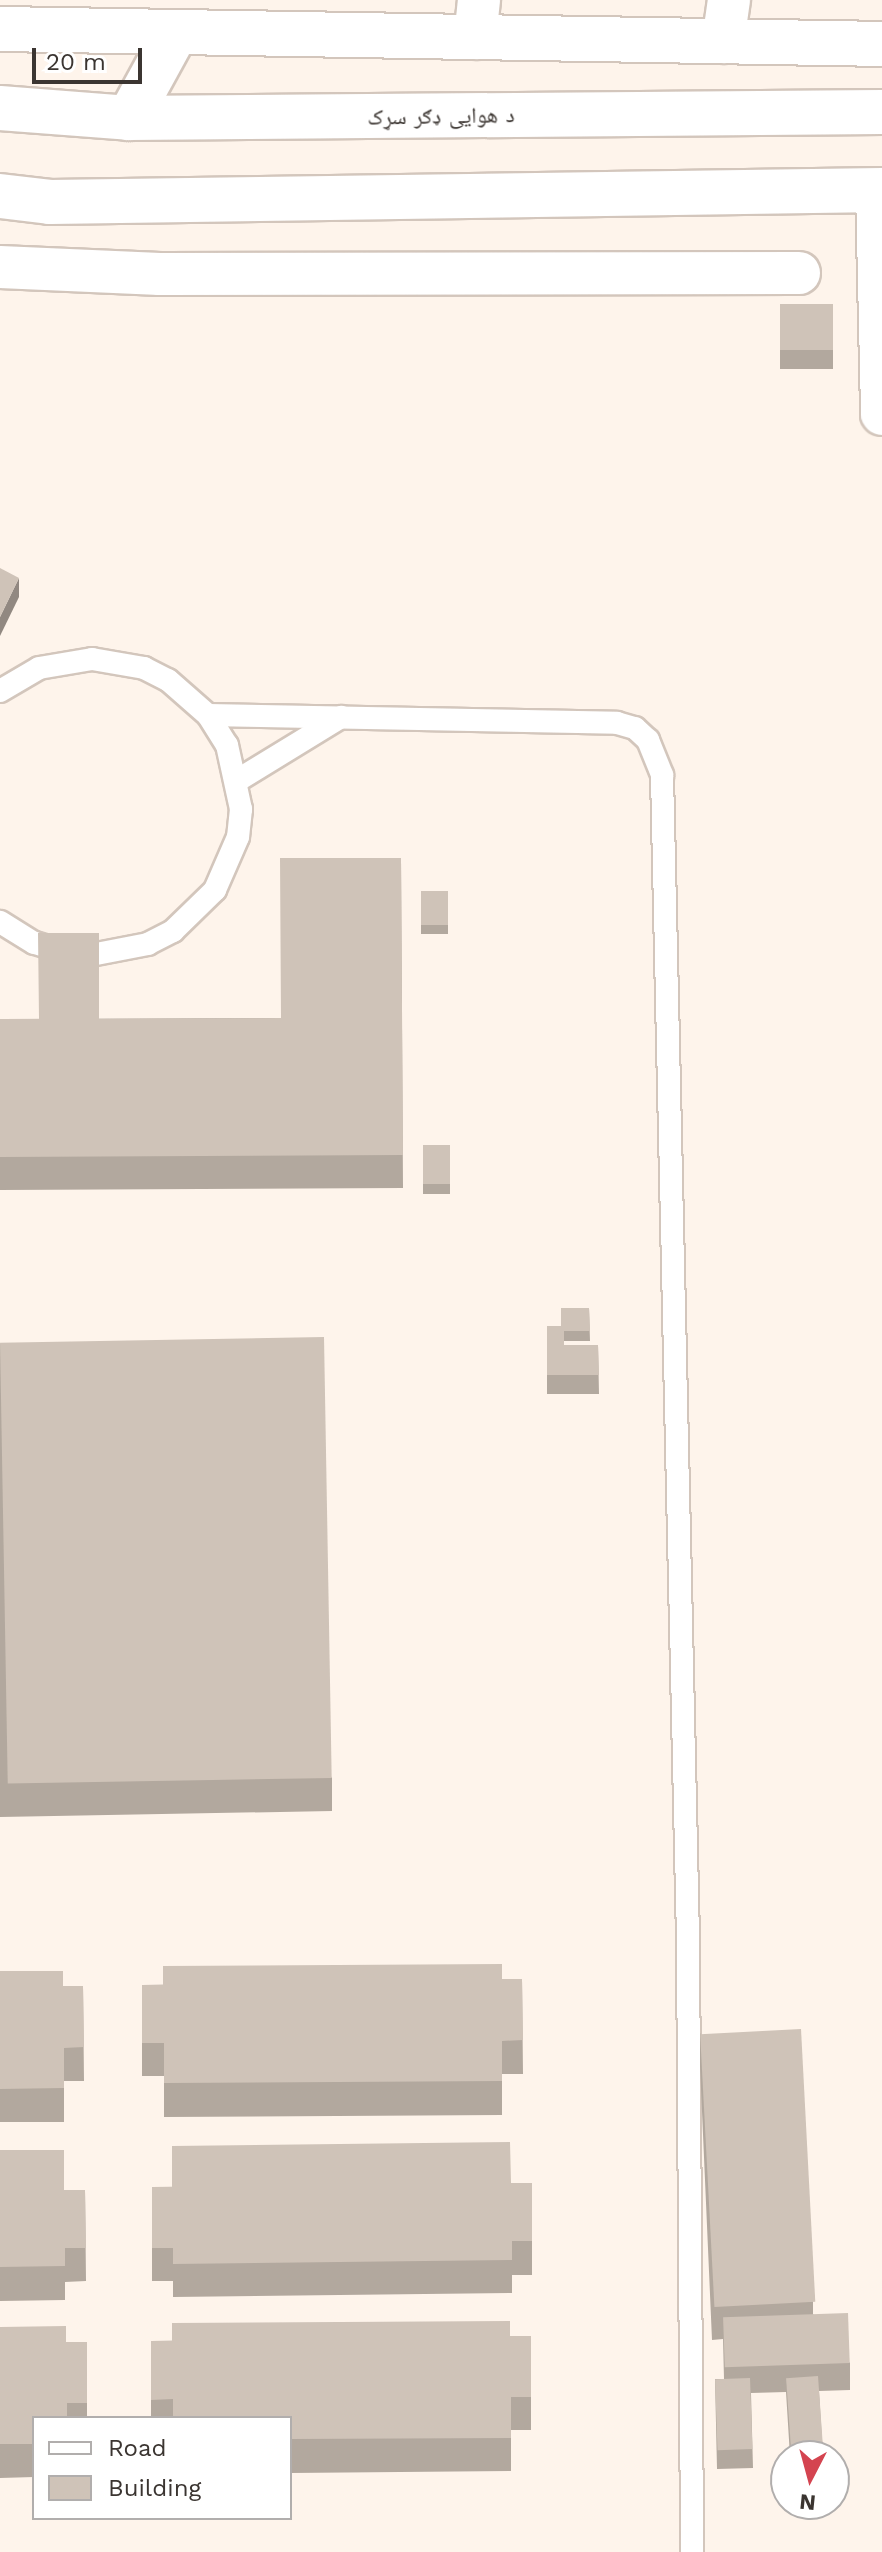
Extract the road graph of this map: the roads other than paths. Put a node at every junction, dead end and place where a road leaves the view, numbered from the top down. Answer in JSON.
{"nodes":[{"id":1,"x":477,"y":19,"type":"edge"},
{"id":2,"x":726,"y":21,"type":"edge"},
{"id":3,"x":0,"y":29,"type":"edge"},
{"id":4,"x":175,"y":34,"type":"junction"},
{"id":5,"x":882,"y":44,"type":"edge"},
{"id":6,"x":0,"y":108,"type":"edge"},
{"id":7,"x":882,"y":112,"type":"edge"},
{"id":8,"x":129,"y":118,"type":"junction"},
{"id":9,"x":879,"y":190,"type":"edge"},
{"id":10,"x":0,"y":196,"type":"edge"},
{"id":11,"x":0,"y":267,"type":"edge"},
{"id":12,"x":880,"y":271,"type":"edge"},
{"id":13,"x":799,"y":273,"type":"dead end"},
{"id":14,"x":882,"y":414,"type":"edge"},
{"id":15,"x":0,"y":691,"type":"edge"},
{"id":16,"x":208,"y":715,"type":"junction"},
{"id":17,"x":341,"y":717,"type":"junction"},
{"id":18,"x":238,"y":780,"type":"junction"},
{"id":19,"x":0,"y":922,"type":"edge"},
{"id":20,"x":692,"y":2552,"type":"edge"}],
"edges":[{"from":1,"to":2,"type":"main road"},
{"from":1,"to":4,"type":"main road"},
{"from":2,"to":5,"type":"main road"},
{"from":3,"to":4,"type":"main road"},
{"from":4,"to":8,"type":"main road"},
{"from":6,"to":8,"type":"main road","name":"د هوایی ډګر سړک"},
{"from":7,"to":8,"type":"main road","name":"د هوایی ډګر سړک"},
{"from":9,"to":10,"type":"main road"},
{"from":9,"to":12,"type":"street"},
{"from":11,"to":13,"type":"street"},
{"from":12,"to":14,"type":"street"},
{"from":15,"to":16,"type":"lane"},
{"from":16,"to":17,"type":"lane"},
{"from":16,"to":18,"type":"lane"},
{"from":17,"to":18,"type":"lane"},
{"from":17,"to":20,"type":"lane"},
{"from":18,"to":19,"type":"lane"}]}
